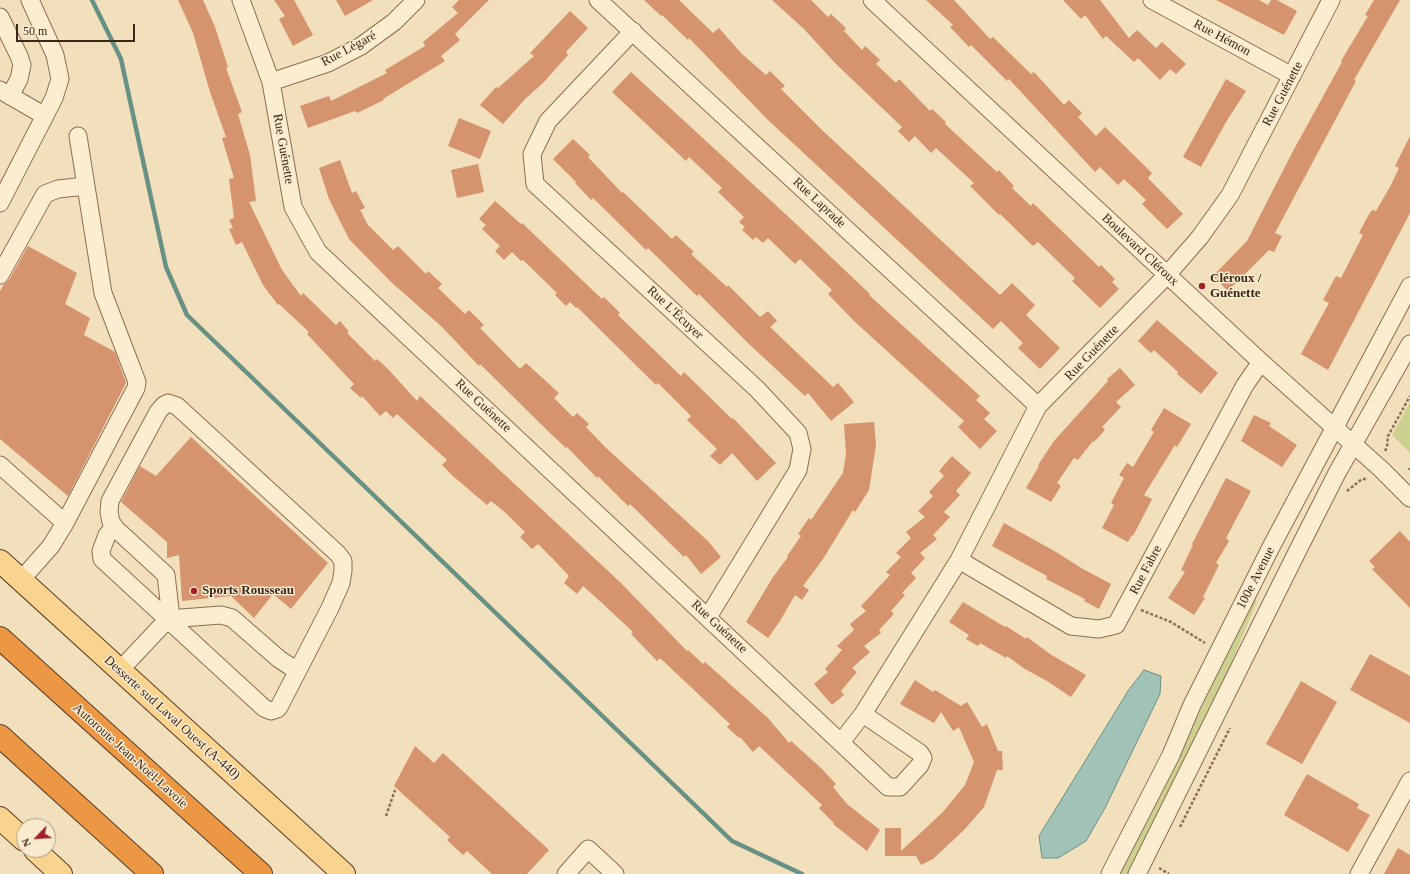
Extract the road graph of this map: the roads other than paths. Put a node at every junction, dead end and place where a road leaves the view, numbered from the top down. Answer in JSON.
{"nodes":[{"id":1,"x":30,"y":0,"type":"edge"},
{"id":2,"x":241,"y":0,"type":"edge"},
{"id":3,"x":416,"y":0,"type":"edge"},
{"id":4,"x":598,"y":0,"type":"edge"},
{"id":5,"x":872,"y":0,"type":"edge"},
{"id":6,"x":1152,"y":0,"type":"edge"},
{"id":7,"x":1331,"y":0,"type":"edge"},
{"id":8,"x":0,"y":17,"type":"edge"},
{"id":9,"x":633,"y":31,"type":"junction"},
{"id":10,"x":1292,"y":76,"type":"junction"},
{"id":11,"x":271,"y":82,"type":"junction"},
{"id":12,"x":5,"y":93,"type":"edge"},
{"id":13,"x":45,"y":116,"type":"junction"},
{"id":14,"x":78,"y":136,"type":"dead end"},
{"id":15,"x":86,"y":186,"type":"junction"},
{"id":16,"x":0,"y":202,"type":"edge"},
{"id":17,"x":0,"y":275,"type":"edge"},
{"id":18,"x":1167,"y":275,"type":"junction"},
{"id":19,"x":1410,"y":286,"type":"edge"},
{"id":20,"x":1410,"y":344,"type":"edge"},
{"id":21,"x":1261,"y":362,"type":"junction"},
{"id":22,"x":1038,"y":406,"type":"junction"},
{"id":23,"x":1334,"y":427,"type":"junction"},
{"id":24,"x":1354,"y":445,"type":"junction"},
{"id":25,"x":0,"y":465,"type":"edge"},
{"id":26,"x":1410,"y":498,"type":"edge"},
{"id":27,"x":65,"y":523,"type":"junction"},
{"id":28,"x":114,"y":527,"type":"junction"},
{"id":29,"x":959,"y":560,"type":"junction"},
{"id":30,"x":0,"y":561,"type":"edge"},
{"id":31,"x":21,"y":580,"type":"junction"},
{"id":32,"x":708,"y":617,"type":"junction"},
{"id":33,"x":168,"y":619,"type":"junction"},
{"id":34,"x":0,"y":621,"type":"edge"},
{"id":35,"x":0,"y":638,"type":"edge"},
{"id":36,"x":120,"y":670,"type":"junction"},
{"id":37,"x":297,"y":671,"type":"junction"},
{"id":38,"x":863,"y":714,"type":"junction"},
{"id":39,"x":0,"y":736,"type":"edge"},
{"id":40,"x":109,"y":736,"type":"junction"},
{"id":41,"x":841,"y":742,"type":"junction"},
{"id":42,"x":1410,"y":781,"type":"edge"},
{"id":43,"x":0,"y":818,"type":"edge"},
{"id":44,"x":16,"y":833,"type":"edge"},
{"id":45,"x":43,"y":858,"type":"edge"},
{"id":46,"x":60,"y":874,"type":"edge"},
{"id":47,"x":152,"y":874,"type":"edge"},
{"id":48,"x":260,"y":874,"type":"edge"},
{"id":49,"x":344,"y":874,"type":"edge"},
{"id":50,"x":566,"y":874,"type":"edge"},
{"id":51,"x":615,"y":874,"type":"edge"},
{"id":52,"x":1110,"y":874,"type":"edge"},
{"id":53,"x":1137,"y":874,"type":"edge"},
{"id":54,"x":1359,"y":874,"type":"edge"}],
"edges":[{"from":1,"to":13,"type":"street"},
{"from":2,"to":11,"type":"street","name":"Rue Guénette"},
{"from":3,"to":11,"type":"street","name":"Rue Légaré"},
{"from":4,"to":9,"type":"street","name":"Rue Laprade"},
{"from":5,"to":18,"type":"street","name":"Boulevard Cléroux"},
{"from":6,"to":10,"type":"street","name":"Rue Hémon"},
{"from":7,"to":10,"type":"street","name":"Rue Guénette"},
{"from":8,"to":12,"type":"street"},
{"from":9,"to":22,"type":"street","name":"Rue Laprade"},
{"from":9,"to":32,"type":"street","name":"Rue L'Écuyer"},
{"from":10,"to":18,"type":"street","name":"Rue Guénette"},
{"from":11,"to":32,"type":"street","name":"Rue Guénette"},
{"from":12,"to":13,"type":"street"},
{"from":13,"to":16,"type":"street"},
{"from":14,"to":15,"type":"street"},
{"from":15,"to":17,"type":"street"},
{"from":15,"to":27,"type":"street"},
{"from":18,"to":21,"type":"street","name":"Boulevard Cléroux"},
{"from":18,"to":22,"type":"street","name":"Rue Guénette"},
{"from":19,"to":23,"type":"street","name":"100e Avenue"},
{"from":20,"to":24,"type":"street","name":"100e Avenue"},
{"from":21,"to":23,"type":"street","name":"Boulevard Cléroux"},
{"from":21,"to":29,"type":"street","name":"Rue Fabre"},
{"from":22,"to":29,"type":"street","name":"Rue Guénette"},
{"from":23,"to":24,"type":"street","name":"Boulevard Cléroux"},
{"from":23,"to":52,"type":"street","name":"100e Avenue"},
{"from":24,"to":26,"type":"street","name":"Boulevard Cléroux"},
{"from":24,"to":53,"type":"street","name":"100e Avenue"},
{"from":25,"to":27,"type":"street"},
{"from":27,"to":31,"type":"street"},
{"from":28,"to":33,"type":"street"},
{"from":28,"to":33,"type":"street"},
{"from":28,"to":37,"type":"street"},
{"from":29,"to":38,"type":"street","name":"Rue Guénette"},
{"from":30,"to":31,"type":"main road","name":"Desserte sud Laval Ouest (A-440)"},
{"from":31,"to":36,"type":"main road","name":"Desserte sud Laval Ouest (A-440)"},
{"from":32,"to":41,"type":"street","name":"Rue Guénette"},
{"from":33,"to":36,"type":"street"},
{"from":33,"to":37,"type":"street"},
{"from":33,"to":37,"type":"street"},
{"from":34,"to":40,"type":"highway"},
{"from":35,"to":40,"type":"highway","name":"Autoroute Jean-Noël-Lavoie"},
{"from":36,"to":49,"type":"main road","name":"Desserte sud Laval Ouest (A-440)"},
{"from":38,"to":41,"type":"street","name":"Rue Guénette"},
{"from":38,"to":41,"type":"street","name":"Rue Guénette"},
{"from":39,"to":47,"type":"highway"},
{"from":40,"to":48,"type":"highway","name":"Autoroute Jean-Noël-Lavoie"},
{"from":42,"to":54,"type":"street"},
{"from":43,"to":44,"type":"main road"},
{"from":45,"to":46,"type":"main road"},
{"from":50,"to":51,"type":"street"}]}
